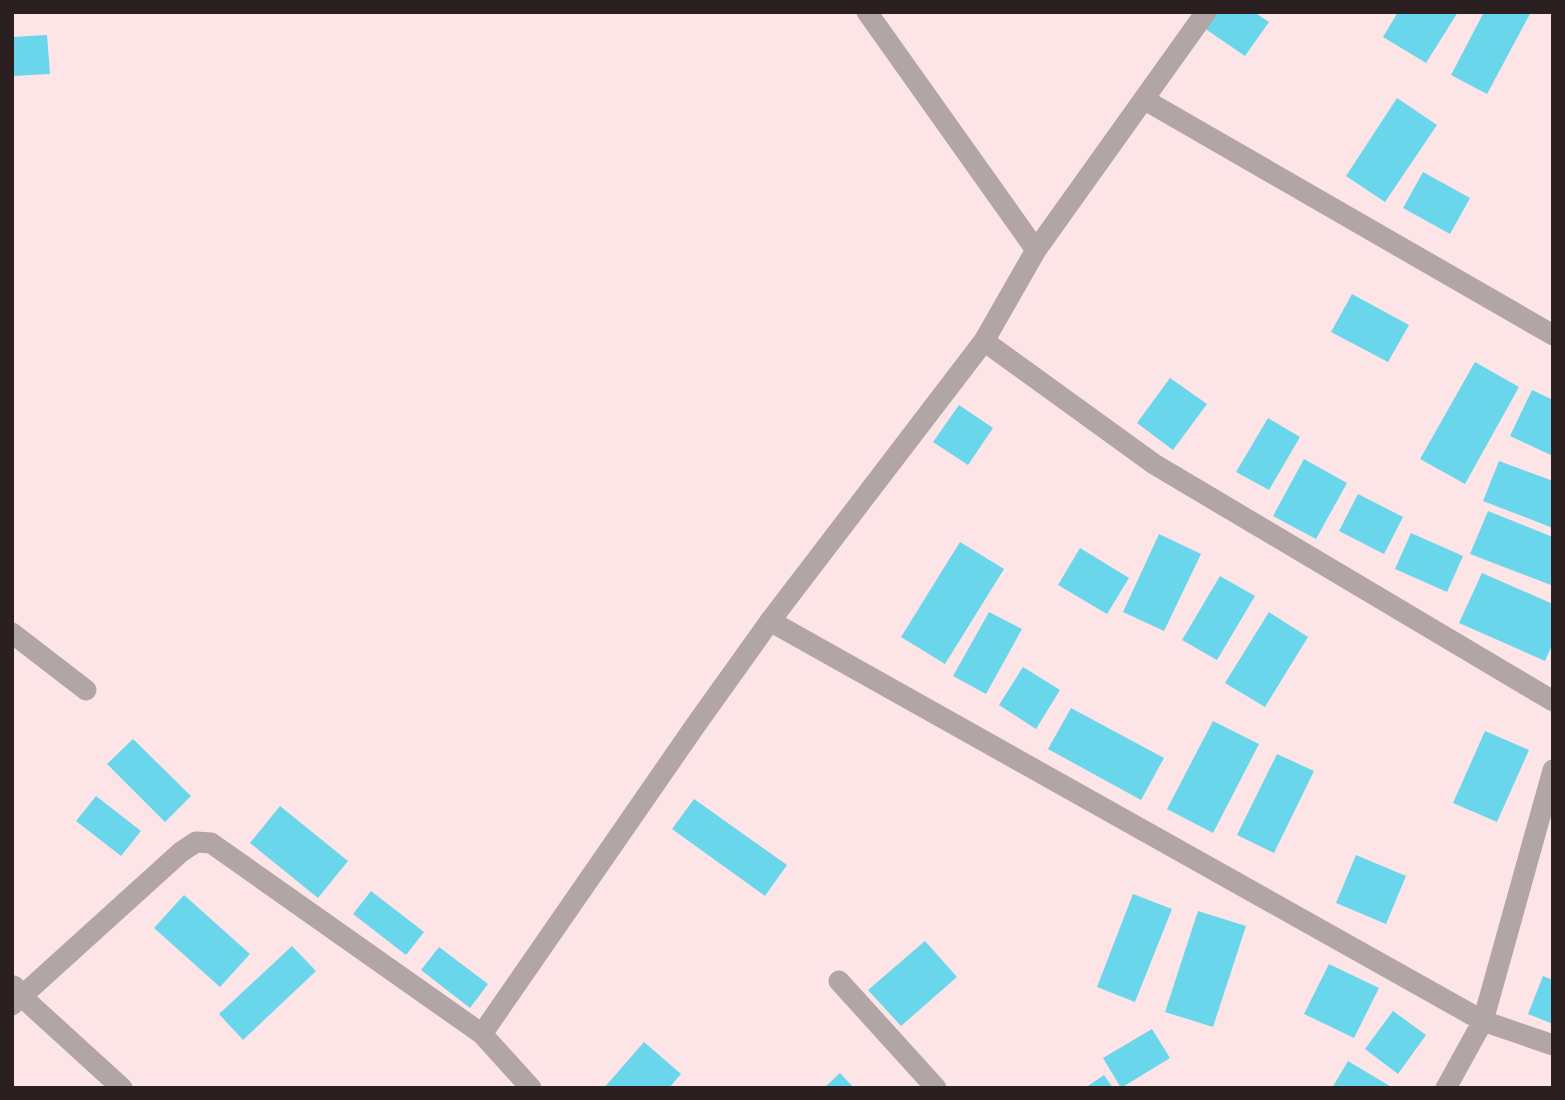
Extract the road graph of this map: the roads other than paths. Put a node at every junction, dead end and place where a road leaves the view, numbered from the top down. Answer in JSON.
{"nodes":[{"id":1,"x":867,"y":12,"type":"edge"},
{"id":2,"x":1206,"y":12,"type":"edge"},
{"id":3,"x":1145,"y":100,"type":"junction"},
{"id":4,"x":1035,"y":250,"type":"junction"},
{"id":5,"x":1553,"y":335,"type":"edge"},
{"id":6,"x":984,"y":341,"type":"junction"},
{"id":7,"x":770,"y":621,"type":"junction"},
{"id":8,"x":12,"y":632,"type":"edge"},
{"id":9,"x":86,"y":690,"type":"dead end"},
{"id":10,"x":1553,"y":701,"type":"edge"},
{"id":11,"x":1553,"y":770,"type":"edge"},
{"id":12,"x":839,"y":981,"type":"dead end"},
{"id":13,"x":15,"y":995,"type":"edge"},
{"id":14,"x":1483,"y":1021,"type":"junction"},
{"id":15,"x":482,"y":1034,"type":"junction"},
{"id":16,"x":1553,"y":1045,"type":"edge"},
{"id":17,"x":121,"y":1088,"type":"edge"},
{"id":18,"x":531,"y":1088,"type":"edge"},
{"id":19,"x":936,"y":1088,"type":"edge"},
{"id":20,"x":1446,"y":1088,"type":"edge"}],
"edges":[{"from":1,"to":4,"type":"street"},
{"from":2,"to":3,"type":"street"},
{"from":3,"to":4,"type":"street"},
{"from":3,"to":5,"type":"street"},
{"from":4,"to":6,"type":"street"},
{"from":6,"to":7,"type":"street"},
{"from":6,"to":10,"type":"street"},
{"from":7,"to":14,"type":"street"},
{"from":7,"to":15,"type":"street"},
{"from":8,"to":9,"type":"street"},
{"from":11,"to":14,"type":"street"},
{"from":12,"to":19,"type":"street"},
{"from":13,"to":15,"type":"street"},
{"from":13,"to":17,"type":"street"},
{"from":14,"to":16,"type":"street"},
{"from":14,"to":20,"type":"street"},
{"from":15,"to":18,"type":"street"}]}
